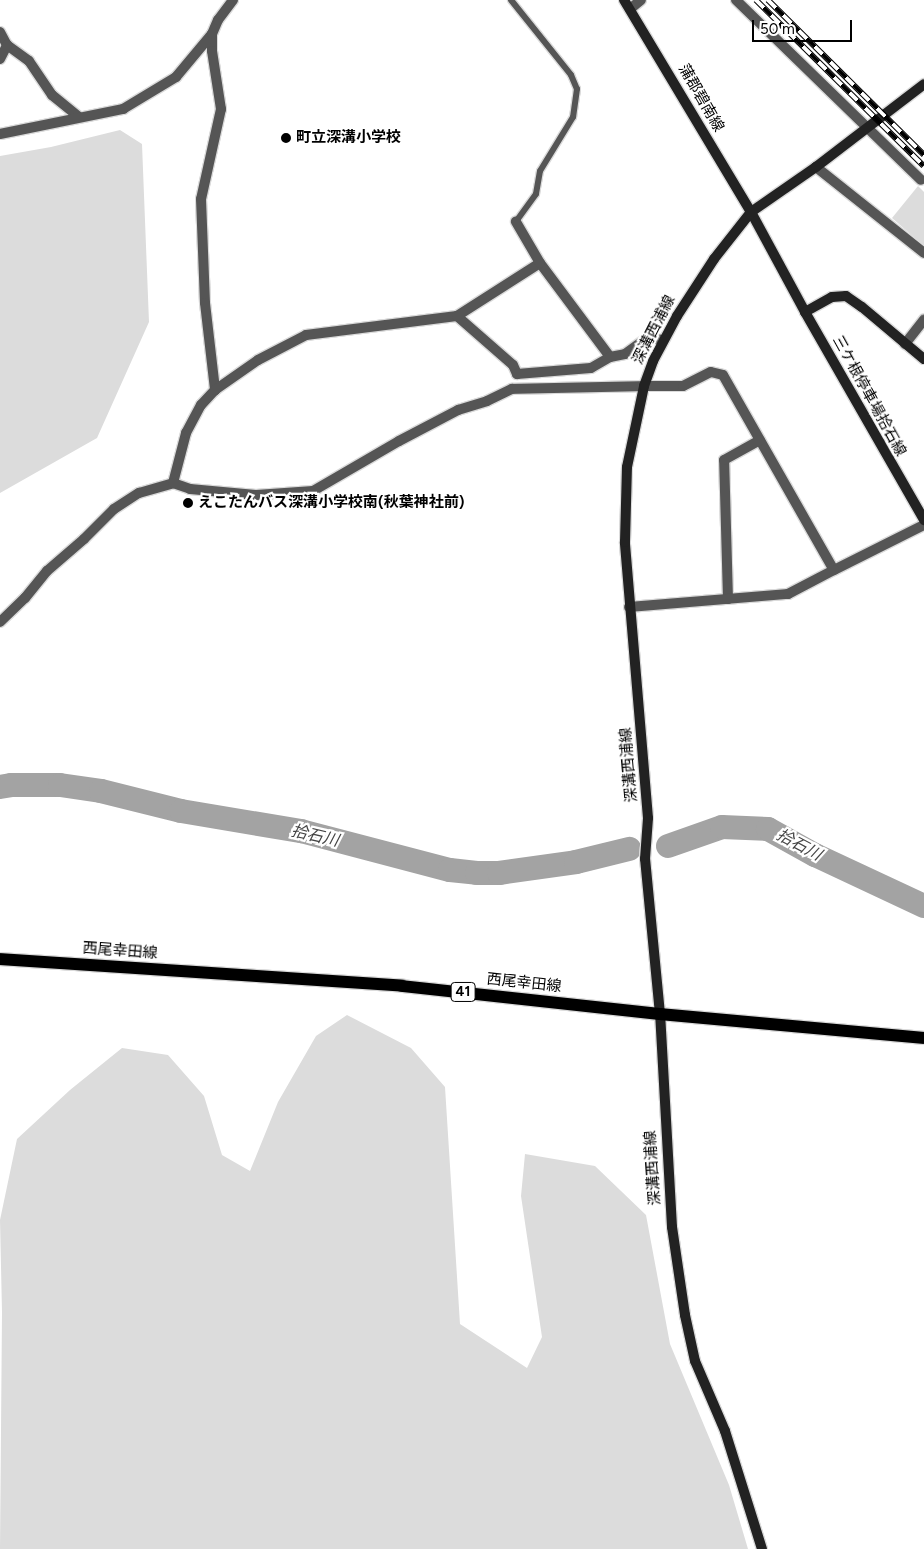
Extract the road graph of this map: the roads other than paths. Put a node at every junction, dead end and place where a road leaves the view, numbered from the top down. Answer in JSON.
{"nodes":[{"id":1,"x":234,"y":0,"type":"edge"},
{"id":2,"x":511,"y":0,"type":"edge"},
{"id":3,"x":624,"y":0,"type":"edge"},
{"id":4,"x":641,"y":0,"type":"edge"},
{"id":5,"x":736,"y":0,"type":"edge"},
{"id":6,"x":630,"y":9,"type":"junction"},
{"id":7,"x":0,"y":32,"type":"edge"},
{"id":8,"x":212,"y":34,"type":"junction"},
{"id":9,"x":7,"y":45,"type":"junction"},
{"id":10,"x":0,"y":59,"type":"edge"},
{"id":11,"x":924,"y":84,"type":"edge"},
{"id":12,"x":79,"y":117,"type":"junction"},
{"id":13,"x":867,"y":128,"type":"junction"},
{"id":14,"x":0,"y":134,"type":"edge"},
{"id":15,"x":816,"y":166,"type":"junction"},
{"id":16,"x":921,"y":180,"type":"dead end"},
{"id":17,"x":751,"y":212,"type":"junction"},
{"id":18,"x":516,"y":222,"type":"joint"},
{"id":19,"x":924,"y":253,"type":"edge"},
{"id":20,"x":540,"y":263,"type":"junction"},
{"id":21,"x":805,"y":312,"type":"junction"},
{"id":22,"x":457,"y":316,"type":"junction"},
{"id":23,"x":924,"y":320,"type":"edge"},
{"id":24,"x":663,"y":340,"type":"junction"},
{"id":25,"x":906,"y":344,"type":"junction"},
{"id":26,"x":610,"y":358,"type":"junction"},
{"id":27,"x":924,"y":358,"type":"edge"},
{"id":28,"x":517,"y":374,"type":"junction"},
{"id":29,"x":644,"y":386,"type":"junction"},
{"id":30,"x":512,"y":389,"type":"junction"},
{"id":31,"x":216,"y":390,"type":"junction"},
{"id":32,"x":760,"y":440,"type":"junction"},
{"id":33,"x":174,"y":483,"type":"junction"},
{"id":34,"x":924,"y":520,"type":"edge"},
{"id":35,"x":924,"y":525,"type":"edge"},
{"id":36,"x":834,"y":570,"type":"junction"},
{"id":37,"x":728,"y":599,"type":"junction"},
{"id":38,"x":630,"y":607,"type":"junction"},
{"id":39,"x":0,"y":622,"type":"edge"},
{"id":40,"x":0,"y":959,"type":"edge"},
{"id":41,"x":660,"y":1014,"type":"junction"},
{"id":42,"x":924,"y":1038,"type":"edge"},
{"id":43,"x":762,"y":1549,"type":"edge"}],
"edges":[{"from":1,"to":8,"type":"street"},
{"from":2,"to":18,"type":"lane"},
{"from":3,"to":6,"type":"main road","name":"蒲郡碧南線"},
{"from":4,"to":6,"type":"street"},
{"from":5,"to":13,"type":"street"},
{"from":6,"to":17,"type":"main road","name":"蒲郡碧南線"},
{"from":7,"to":9,"type":"street"},
{"from":8,"to":12,"type":"street"},
{"from":8,"to":31,"type":"street"},
{"from":9,"to":10,"type":"street"},
{"from":9,"to":12,"type":"street"},
{"from":11,"to":13,"type":"main road","name":"深溝西浦線"},
{"from":12,"to":14,"type":"street"},
{"from":13,"to":15,"type":"main road","name":"深溝西浦線"},
{"from":13,"to":16,"type":"street"},
{"from":15,"to":17,"type":"main road","name":"深溝西浦線"},
{"from":15,"to":19,"type":"street"},
{"from":17,"to":21,"type":"main road","name":"三ケ根停車場拾石線"},
{"from":17,"to":24,"type":"main road","name":"深溝西浦線"},
{"from":18,"to":20,"type":"street"},
{"from":20,"to":22,"type":"street"},
{"from":20,"to":26,"type":"street"},
{"from":21,"to":25,"type":"main road"},
{"from":21,"to":34,"type":"main road","name":"三ケ根停車場拾石線"},
{"from":22,"to":28,"type":"street"},
{"from":22,"to":31,"type":"street"},
{"from":23,"to":25,"type":"street"},
{"from":24,"to":26,"type":"street"},
{"from":24,"to":29,"type":"main road","name":"深溝西浦線"},
{"from":25,"to":27,"type":"main road"},
{"from":26,"to":28,"type":"street"},
{"from":28,"to":30,"type":"street"},
{"from":29,"to":30,"type":"street"},
{"from":29,"to":32,"type":"street"},
{"from":29,"to":38,"type":"main road","name":"深溝西浦線"},
{"from":30,"to":33,"type":"street"},
{"from":31,"to":33,"type":"street"},
{"from":32,"to":36,"type":"street"},
{"from":32,"to":37,"type":"street"},
{"from":33,"to":39,"type":"street"},
{"from":35,"to":36,"type":"street"},
{"from":36,"to":37,"type":"street"},
{"from":37,"to":38,"type":"street"},
{"from":38,"to":41,"type":"main road","name":"深溝西浦線"},
{"from":40,"to":41,"type":"main road","name":"西尾幸田線","number":"41"},
{"from":41,"to":42,"type":"main road","name":"西尾幸田線","number":"41"},
{"from":41,"to":43,"type":"main road","name":"深溝西浦線"}]}
